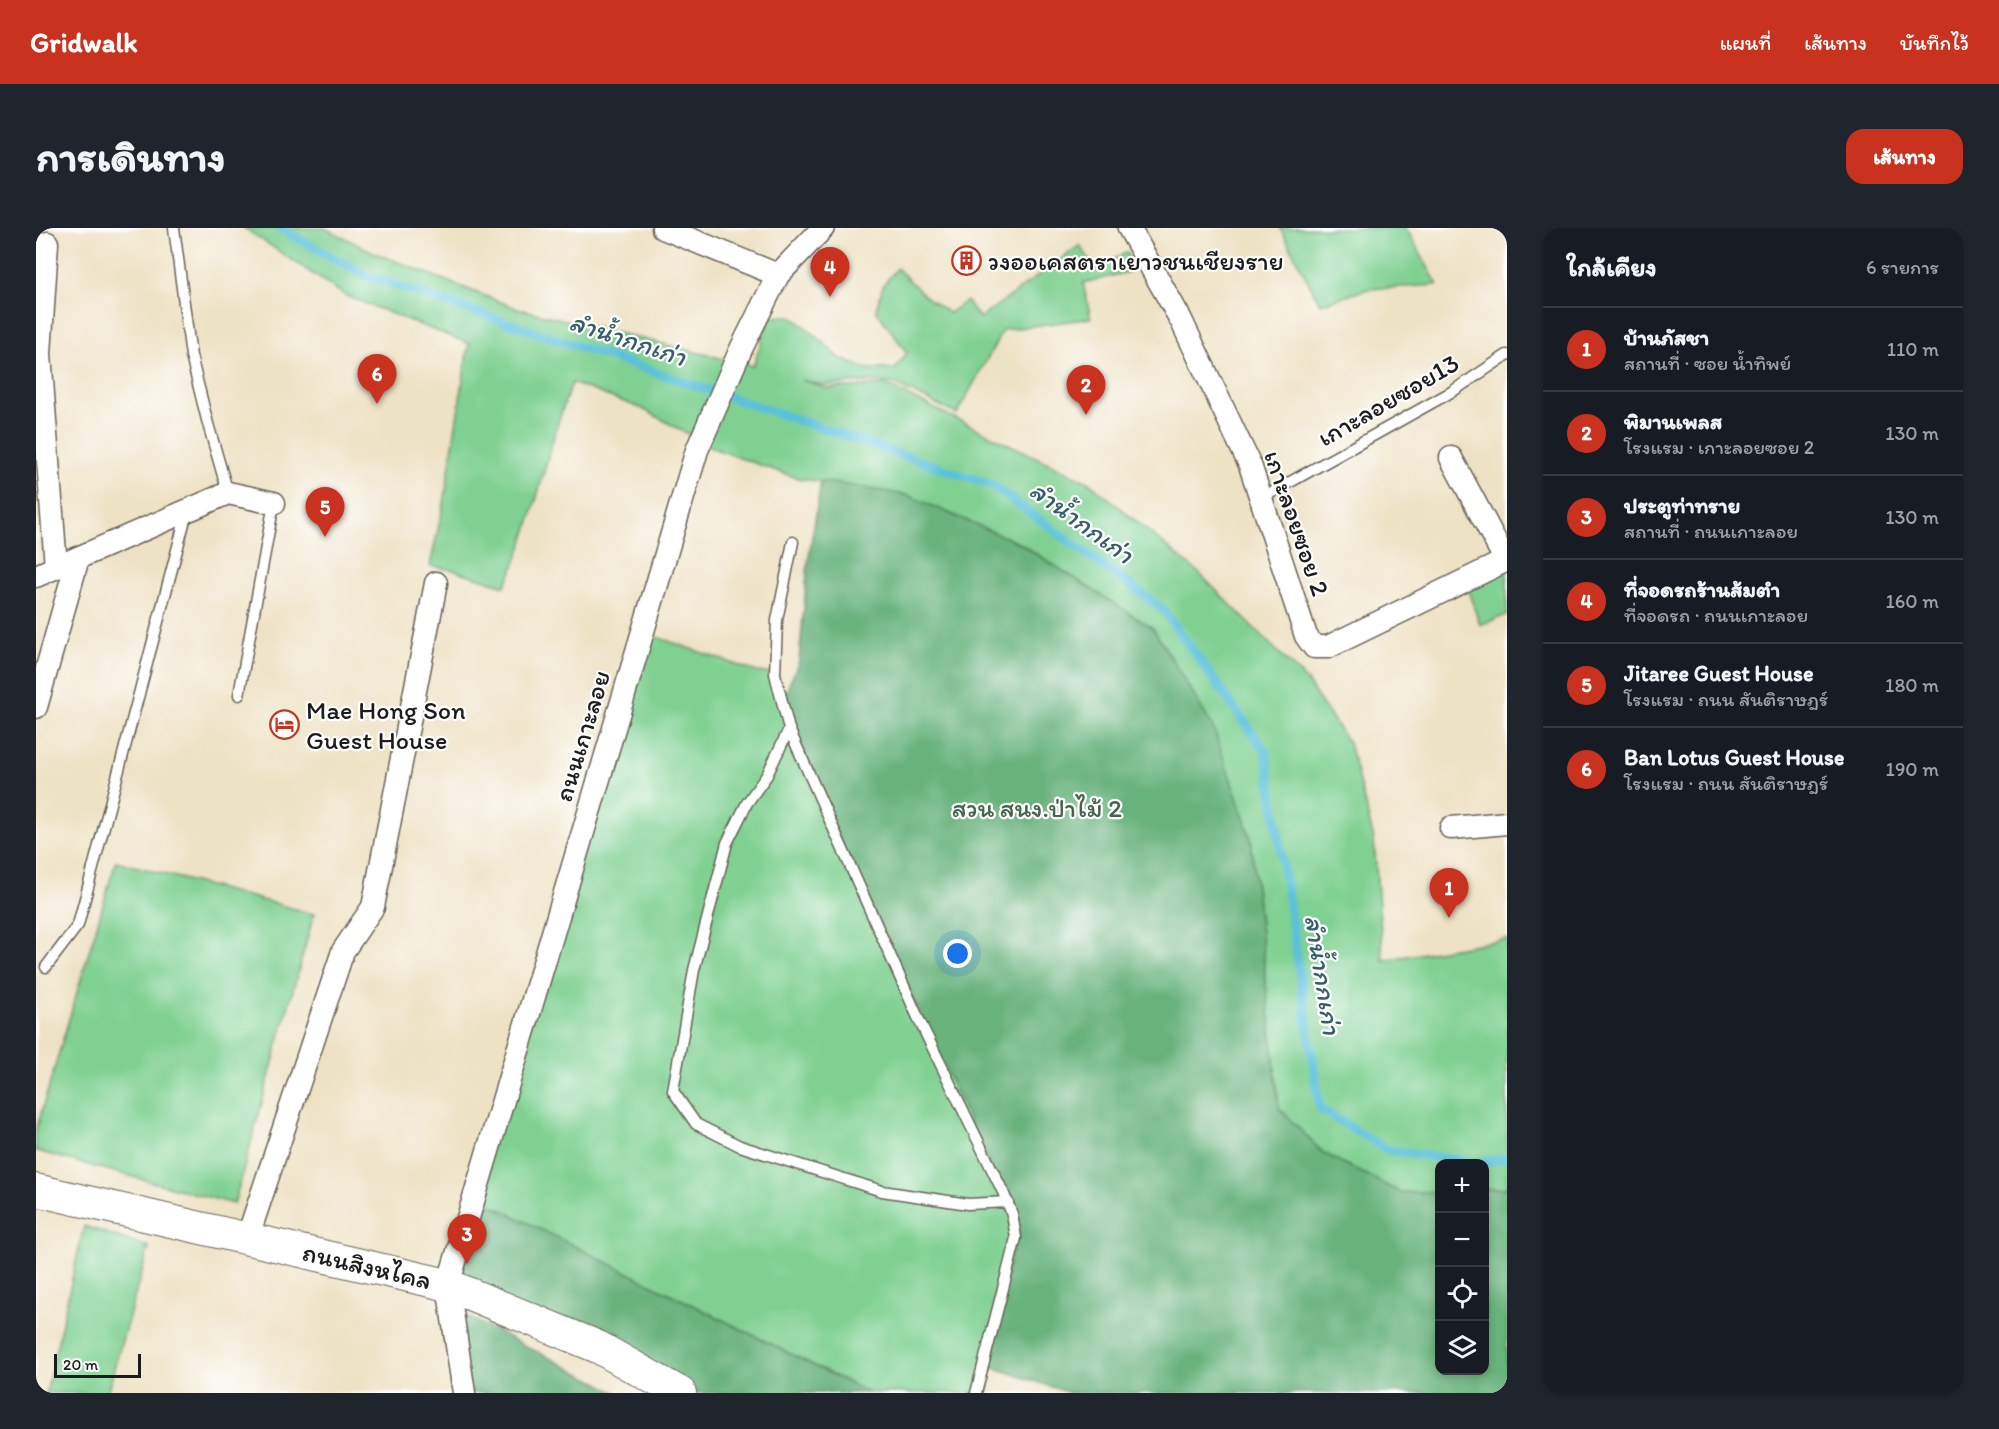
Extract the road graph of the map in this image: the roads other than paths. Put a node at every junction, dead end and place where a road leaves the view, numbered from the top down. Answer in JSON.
{"nodes":[{"id":1,"x":174,"y":228,"type":"edge"},
{"id":2,"x":663,"y":228,"type":"edge"},
{"id":3,"x":823,"y":228,"type":"edge"},
{"id":4,"x":1129,"y":228,"type":"edge"},
{"id":5,"x":47,"y":243,"type":"dead end"},
{"id":6,"x":778,"y":274,"type":"junction"},
{"id":7,"x":1507,"y":355,"type":"edge"},
{"id":8,"x":1451,"y":458,"type":"dead end"},
{"id":9,"x":228,"y":493,"type":"junction"},
{"id":10,"x":1260,"y":499,"type":"junction"},
{"id":11,"x":274,"y":503,"type":"joint"},
{"id":12,"x":188,"y":511,"type":"junction"},
{"id":13,"x":793,"y":542,"type":"dead end"},
{"id":14,"x":78,"y":558,"type":"junction"},
{"id":15,"x":1507,"y":560,"type":"edge"},
{"id":16,"x":46,"y":572,"type":"edge"},
{"id":17,"x":436,"y":584,"type":"dead end"},
{"id":18,"x":239,"y":695,"type":"dead end"},
{"id":19,"x":36,"y":707,"type":"edge"},
{"id":20,"x":789,"y":729,"type":"junction"},
{"id":21,"x":1507,"y":823,"type":"edge"},
{"id":22,"x":1451,"y":828,"type":"dead end"},
{"id":23,"x":46,"y":968,"type":"dead end"},
{"id":24,"x":37,"y":1194,"type":"edge"},
{"id":25,"x":1008,"y":1202,"type":"junction"},
{"id":26,"x":247,"y":1239,"type":"junction"},
{"id":27,"x":448,"y":1285,"type":"junction"},
{"id":28,"x":464,"y":1393,"type":"edge"},
{"id":29,"x":681,"y":1393,"type":"edge"},
{"id":30,"x":976,"y":1393,"type":"edge"}],
"edges":[{"from":1,"to":9,"type":"lane"},
{"from":2,"to":6,"type":"street"},
{"from":3,"to":6,"type":"street","name":"ถนนเกาะลอย"},
{"from":4,"to":10,"type":"street","name":"เกาะลอยซอย 2"},
{"from":5,"to":16,"type":"street"},
{"from":6,"to":27,"type":"street","name":"ถนนเกาะลอย"},
{"from":7,"to":10,"type":"lane","name":"เกาะลอยซอย13"},
{"from":8,"to":15,"type":"street"},
{"from":9,"to":11,"type":"street"},
{"from":9,"to":12,"type":"street"},
{"from":10,"to":15,"type":"street","name":"เกาะลอยซอย 2"},
{"from":11,"to":18,"type":"lane"},
{"from":12,"to":14,"type":"street"},
{"from":12,"to":23,"type":"lane"},
{"from":13,"to":20,"type":"lane"},
{"from":14,"to":16,"type":"street"},
{"from":14,"to":19,"type":"street"},
{"from":17,"to":26,"type":"street"},
{"from":20,"to":25,"type":"lane"},
{"from":20,"to":25,"type":"lane"},
{"from":21,"to":22,"type":"street"},
{"from":24,"to":26,"type":"main road","name":"ถนนสิงหไคล"},
{"from":25,"to":30,"type":"lane"},
{"from":26,"to":27,"type":"main road","name":"ถนนสิงหไคล"},
{"from":27,"to":28,"type":"street"},
{"from":27,"to":29,"type":"main road","name":"ถนนสิงหไคล"}]}
